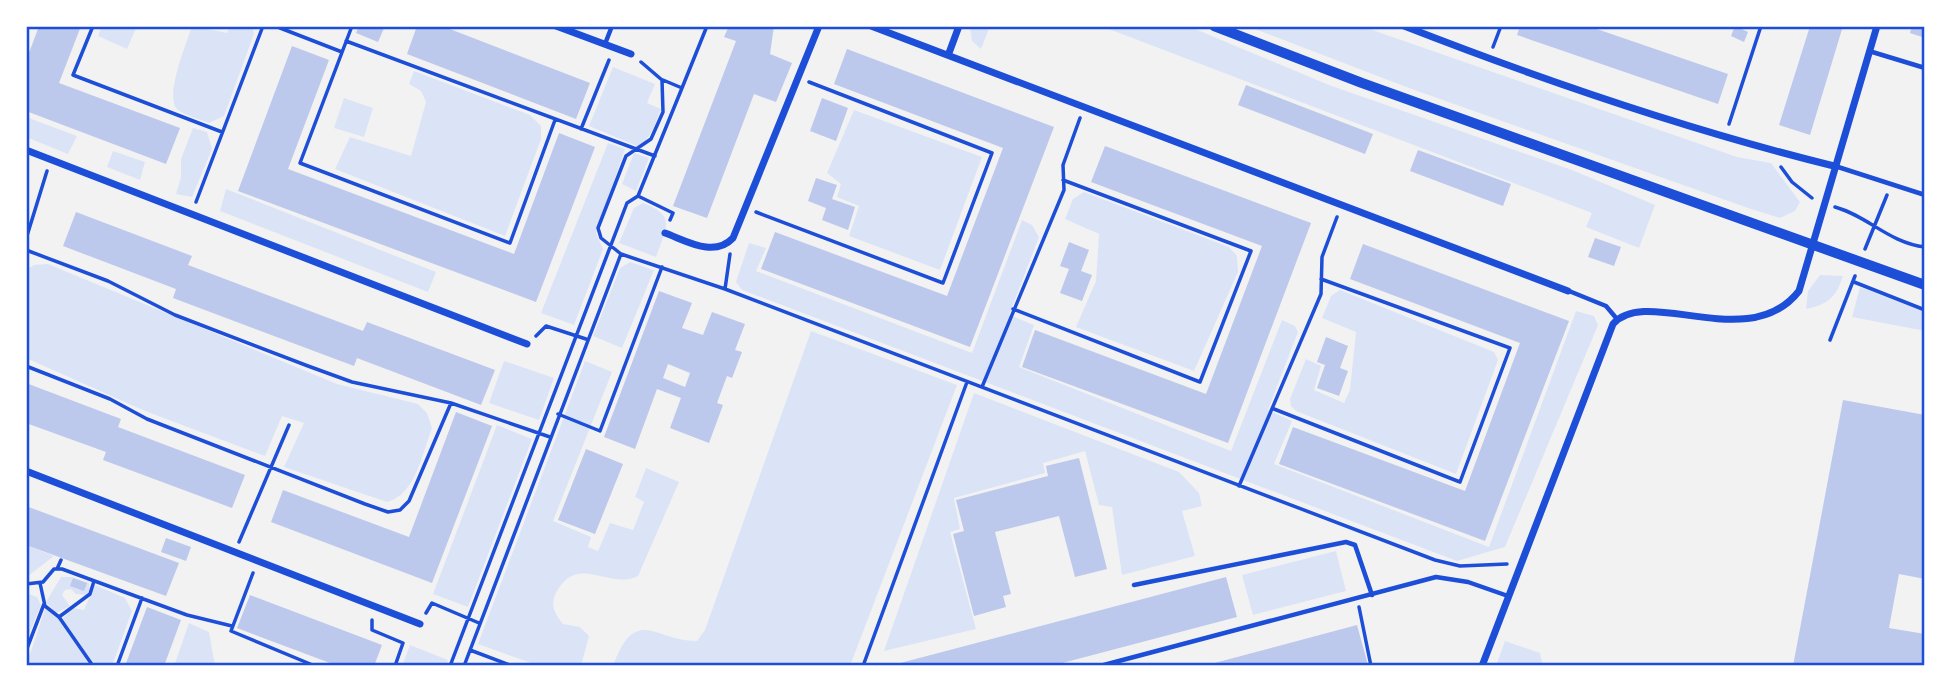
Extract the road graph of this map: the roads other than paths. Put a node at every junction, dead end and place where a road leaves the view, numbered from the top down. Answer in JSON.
{"nodes":[{"id":1,"x":556,"y":26,"type":"edge"},
{"id":2,"x":612,"y":26,"type":"edge"},
{"id":3,"x":819,"y":26,"type":"edge"},
{"id":4,"x":872,"y":26,"type":"edge"},
{"id":5,"x":959,"y":26,"type":"edge"},
{"id":6,"x":1214,"y":26,"type":"edge"},
{"id":7,"x":1404,"y":26,"type":"edge"},
{"id":8,"x":1877,"y":26,"type":"edge"},
{"id":9,"x":605,"y":44,"type":"junction"},
{"id":10,"x":1869,"y":51,"type":"junction"},
{"id":11,"x":948,"y":53,"type":"junction"},
{"id":12,"x":631,"y":54,"type":"road end"},
{"id":13,"x":1925,"y":68,"type":"edge"},
{"id":14,"x":26,"y":150,"type":"edge"},
{"id":15,"x":1834,"y":166,"type":"junction"},
{"id":16,"x":1925,"y":195,"type":"edge"},
{"id":17,"x":665,"y":233,"type":"road end"},
{"id":18,"x":1814,"y":245,"type":"junction"},
{"id":19,"x":1925,"y":285,"type":"edge"},
{"id":20,"x":1568,"y":290,"type":"joint"},
{"id":21,"x":1617,"y":319,"type":"junction"},
{"id":22,"x":527,"y":344,"type":"road end"},
{"id":23,"x":26,"y":471,"type":"edge"},
{"id":24,"x":1134,"y":585,"type":"dead end"},
{"id":25,"x":1372,"y":595,"type":"junction"},
{"id":26,"x":1508,"y":596,"type":"junction"},
{"id":27,"x":420,"y":624,"type":"road end"},
{"id":28,"x":1100,"y":666,"type":"edge"},
{"id":29,"x":1482,"y":666,"type":"edge"}],
"edges":[{"from":1,"to":9,"type":"street"},
{"from":2,"to":9,"type":"lane"},
{"from":3,"to":17,"type":"street"},
{"from":4,"to":11,"type":"street"},
{"from":5,"to":11,"type":"street"},
{"from":6,"to":18,"type":"street"},
{"from":7,"to":15,"type":"street"},
{"from":8,"to":10,"type":"street"},
{"from":9,"to":12,"type":"street"},
{"from":10,"to":13,"type":"lane"},
{"from":10,"to":15,"type":"street"},
{"from":11,"to":20,"type":"street"},
{"from":14,"to":22,"type":"street"},
{"from":15,"to":16,"type":"lane"},
{"from":15,"to":18,"type":"street"},
{"from":18,"to":19,"type":"street"},
{"from":18,"to":21,"type":"street"},
{"from":20,"to":21,"type":"lane"},
{"from":21,"to":26,"type":"street"},
{"from":23,"to":27,"type":"street"},
{"from":24,"to":25,"type":"lane"},
{"from":25,"to":26,"type":"lane"},
{"from":25,"to":28,"type":"lane"},
{"from":26,"to":29,"type":"street"}]}
